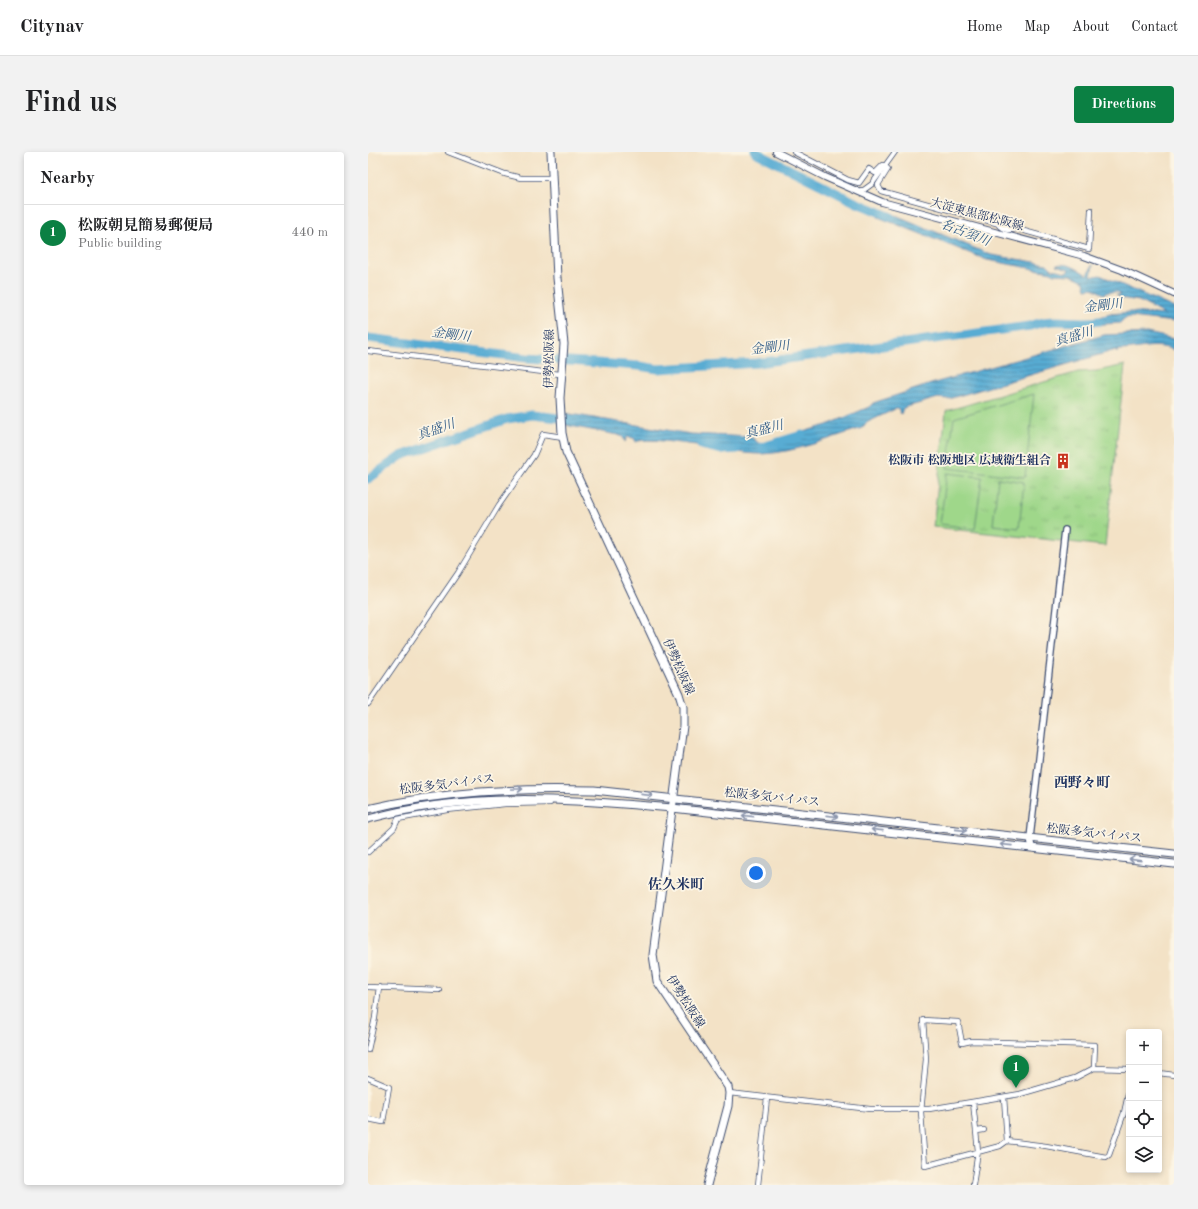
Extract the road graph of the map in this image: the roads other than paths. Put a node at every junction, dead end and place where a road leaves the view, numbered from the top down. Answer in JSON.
{"nodes":[{"id":1,"x":448,"y":152,"type":"edge"},
{"id":2,"x":551,"y":152,"type":"edge"},
{"id":3,"x":776,"y":152,"type":"edge"},
{"id":4,"x":794,"y":152,"type":"edge"},
{"id":5,"x":895,"y":152,"type":"edge"},
{"id":6,"x":885,"y":166,"type":"junction"},
{"id":7,"x":552,"y":178,"type":"junction"},
{"id":8,"x":861,"y":192,"type":"junction"},
{"id":9,"x":1091,"y":210,"type":"dead end"},
{"id":10,"x":996,"y":223,"type":"junction"},
{"id":11,"x":1018,"y":228,"type":"junction"},
{"id":12,"x":1005,"y":232,"type":"junction"},
{"id":13,"x":1174,"y":294,"type":"edge"},
{"id":14,"x":368,"y":351,"type":"edge"},
{"id":15,"x":560,"y":374,"type":"junction"},
{"id":16,"x":562,"y":435,"type":"junction"},
{"id":17,"x":1064,"y":530,"type":"dead end"},
{"id":18,"x":368,"y":704,"type":"edge"},
{"id":19,"x":673,"y":798,"type":"junction"},
{"id":20,"x":562,"y":799,"type":"junction"},
{"id":21,"x":672,"y":808,"type":"junction"},
{"id":22,"x":368,"y":809,"type":"edge"},
{"id":23,"x":368,"y":819,"type":"edge"},
{"id":24,"x":1030,"y":838,"type":"junction"},
{"id":25,"x":1032,"y":848,"type":"junction"},
{"id":26,"x":368,"y":852,"type":"edge"},
{"id":27,"x":1174,"y":854,"type":"edge"},
{"id":28,"x":1174,"y":864,"type":"edge"},
{"id":29,"x":368,"y":986,"type":"edge"},
{"id":30,"x":379,"y":987,"type":"junction"},
{"id":31,"x":440,"y":990,"type":"dead end"},
{"id":32,"x":368,"y":1050,"type":"edge"},
{"id":33,"x":1094,"y":1068,"type":"junction"},
{"id":34,"x":1126,"y":1069,"type":"edge"},
{"id":35,"x":1162,"y":1073,"type":"edge"},
{"id":36,"x":1174,"y":1075,"type":"edge"},
{"id":37,"x":368,"y":1078,"type":"edge"},
{"id":38,"x":729,"y":1093,"type":"junction"},
{"id":39,"x":1004,"y":1097,"type":"junction"},
{"id":40,"x":767,"y":1098,"type":"junction"},
{"id":41,"x":1127,"y":1101,"type":"edge"},
{"id":42,"x":973,"y":1102,"type":"junction"},
{"id":43,"x":922,"y":1108,"type":"junction"},
{"id":44,"x":368,"y":1119,"type":"edge"},
{"id":45,"x":984,"y":1130,"type":"dead end"},
{"id":46,"x":976,"y":1131,"type":"junction"},
{"id":47,"x":1007,"y":1141,"type":"junction"},
{"id":48,"x":978,"y":1151,"type":"junction"},
{"id":49,"x":707,"y":1185,"type":"edge"},
{"id":50,"x":758,"y":1185,"type":"edge"},
{"id":51,"x":973,"y":1185,"type":"edge"}],
"edges":[{"from":1,"to":7,"type":"street"},
{"from":2,"to":7,"type":"main road","name":"伊勢松阪線"},
{"from":3,"to":8,"type":"main road","name":"大淀東黒部松阪線"},
{"from":4,"to":6,"type":"street"},
{"from":5,"to":6,"type":"street"},
{"from":6,"to":8,"type":"street"},
{"from":6,"to":10,"type":"street"},
{"from":7,"to":15,"type":"main road","name":"伊勢松阪線"},
{"from":8,"to":12,"type":"main road","name":"大淀東黒部松阪線"},
{"from":9,"to":11,"type":"street"},
{"from":10,"to":11,"type":"street"},
{"from":10,"to":12,"type":"street"},
{"from":11,"to":12,"type":"street"},
{"from":12,"to":13,"type":"main road","name":"大淀東黒部松阪線"},
{"from":14,"to":15,"type":"street"},
{"from":15,"to":16,"type":"main road","name":"伊勢松阪線"},
{"from":16,"to":18,"type":"street"},
{"from":16,"to":19,"type":"main road","name":"伊勢松阪線"},
{"from":17,"to":24,"type":"street"},
{"from":19,"to":21,"type":"main road","name":"伊勢松阪線"},
{"from":22,"to":19,"type":"main road","name":"松阪多気バイパス","one_way":true},
{"from":19,"to":24,"type":"main road","name":"松阪多気バイパス","one_way":true},
{"from":20,"to":21,"type":"main road","name":"松阪多気バイパス"},
{"from":20,"to":23,"type":"main road","name":"松阪多気バイパス"},
{"from":20,"to":26,"type":"street"},
{"from":25,"to":21,"type":"main road","name":"松阪多気バイパス","one_way":true},
{"from":21,"to":38,"type":"main road","name":"伊勢松阪線"},
{"from":24,"to":25,"type":"street"},
{"from":24,"to":27,"type":"main road","name":"松阪多気バイパス"},
{"from":28,"to":25,"type":"main road","name":"松阪多気バイパス","one_way":true},
{"from":29,"to":30,"type":"street"},
{"from":30,"to":31,"type":"street"},
{"from":30,"to":32,"type":"street"},
{"from":33,"to":34,"type":"street"},
{"from":33,"to":39,"type":"street"},
{"from":33,"to":43,"type":"street"},
{"from":35,"to":36,"type":"street"},
{"from":37,"to":44,"type":"street"},
{"from":38,"to":40,"type":"street"},
{"from":38,"to":49,"type":"main road"},
{"from":39,"to":42,"type":"street"},
{"from":39,"to":47,"type":"street"},
{"from":40,"to":43,"type":"street"},
{"from":40,"to":50,"type":"street"},
{"from":41,"to":47,"type":"street"},
{"from":42,"to":43,"type":"street"},
{"from":42,"to":46,"type":"street"},
{"from":43,"to":48,"type":"street"},
{"from":45,"to":46,"type":"street"},
{"from":46,"to":48,"type":"street"},
{"from":47,"to":48,"type":"street"},
{"from":48,"to":51,"type":"street"}]}
